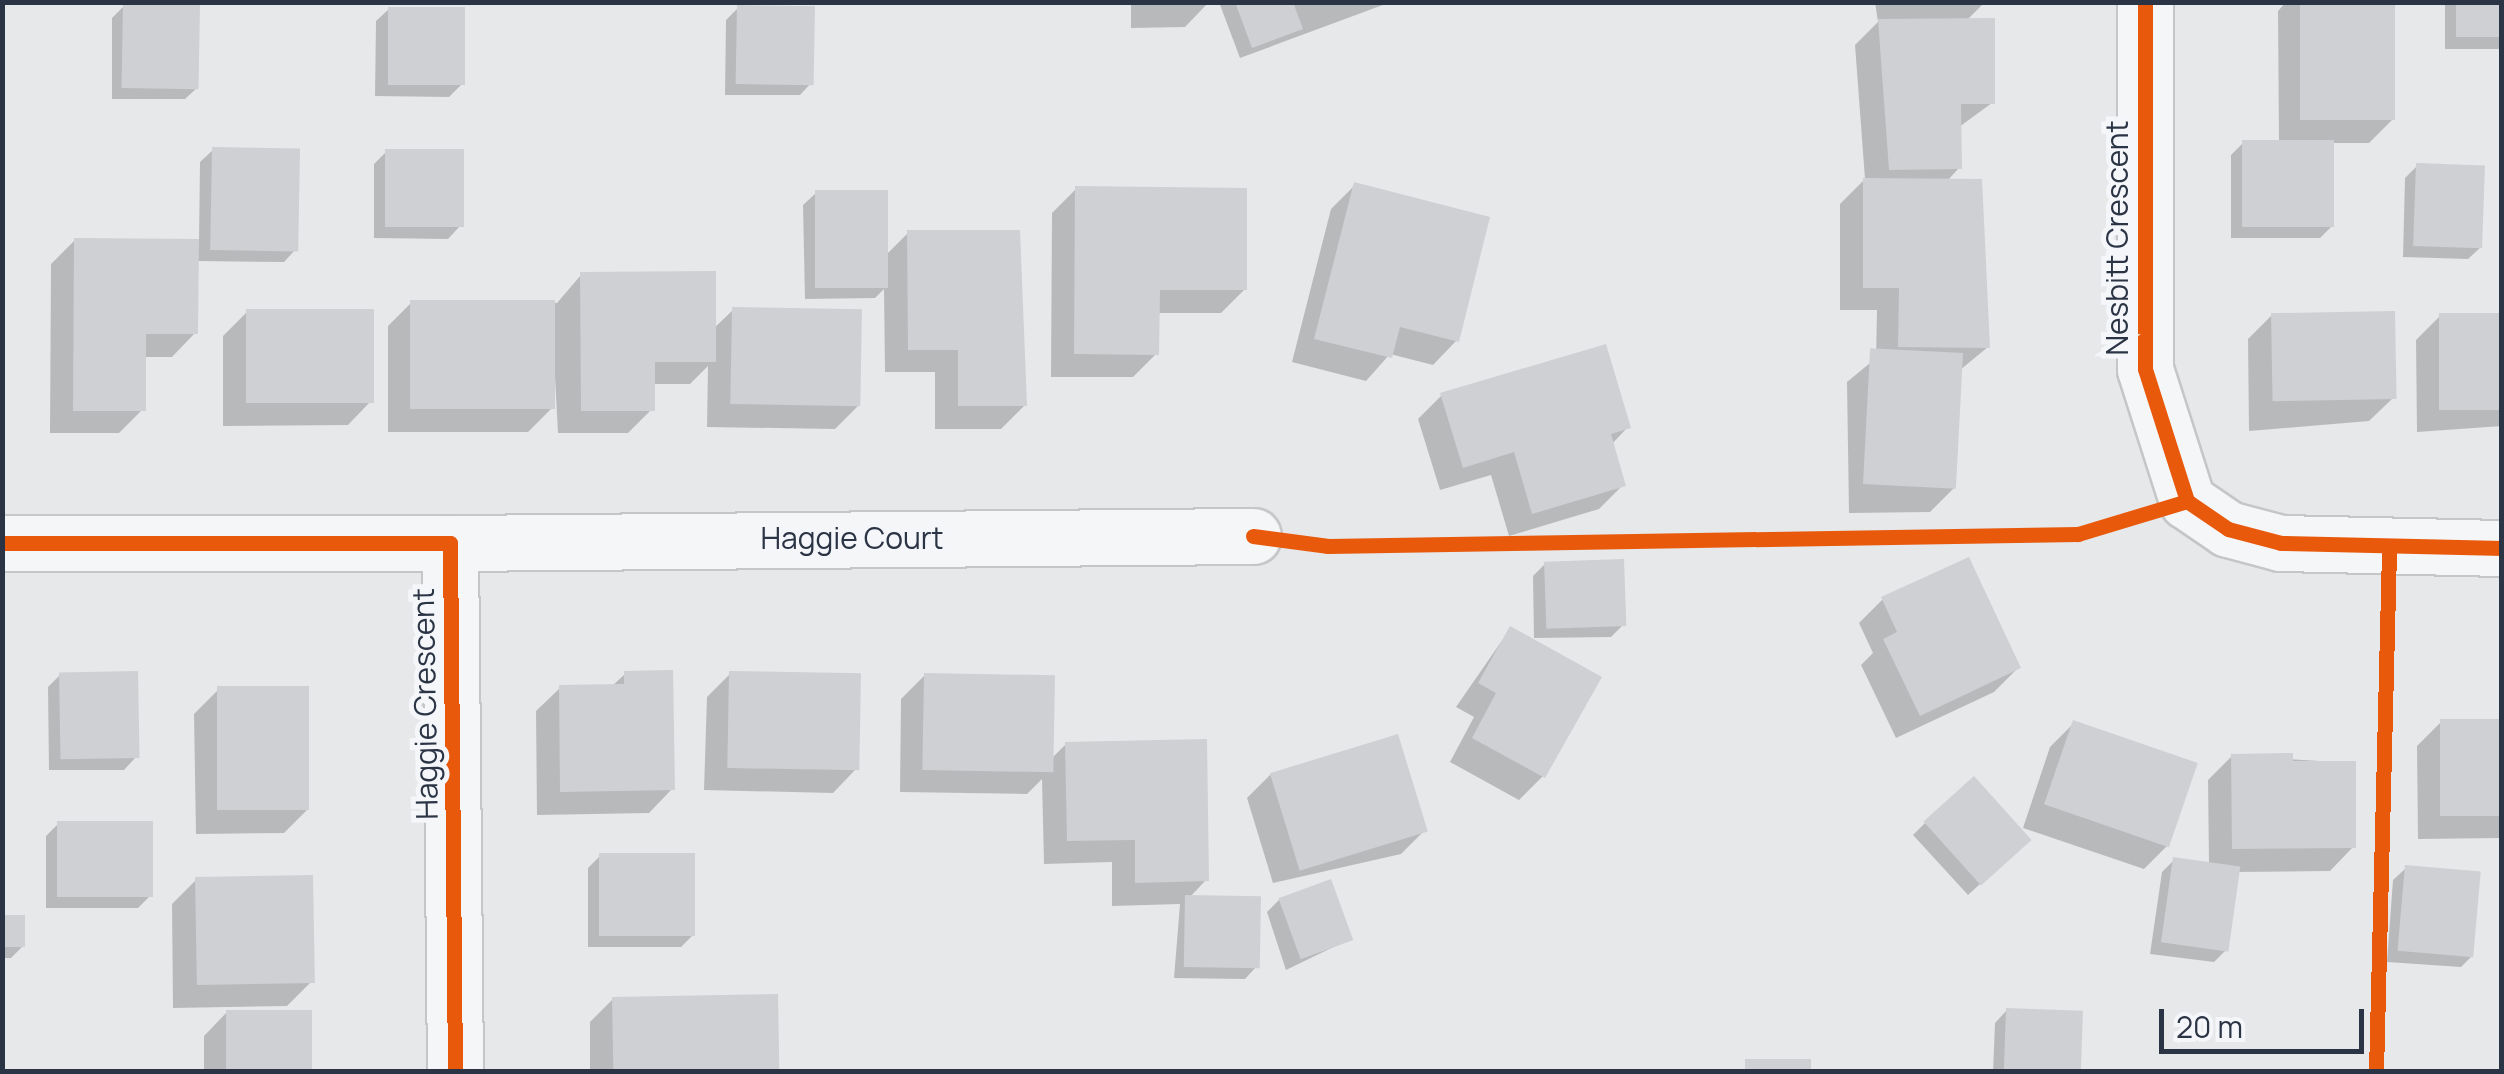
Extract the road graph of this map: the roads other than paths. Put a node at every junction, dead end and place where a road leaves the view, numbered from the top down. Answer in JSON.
{"nodes":[{"id":1,"x":2145,"y":2,"type":"edge"},
{"id":2,"x":1253,"y":536,"type":"dead end"},
{"id":3,"x":450,"y":542,"type":"junction"},
{"id":4,"x":2,"y":544,"type":"edge"},
{"id":5,"x":2502,"y":548,"type":"edge"},
{"id":6,"x":455,"y":1072,"type":"edge"}],
"edges":[{"from":1,"to":5,"type":"street","name":"Nesbitt Crescent"},
{"from":2,"to":3,"type":"street","name":"Haggie Court"},
{"from":3,"to":4,"type":"street"},
{"from":3,"to":6,"type":"street","name":"Haggie Crescent"}]}
